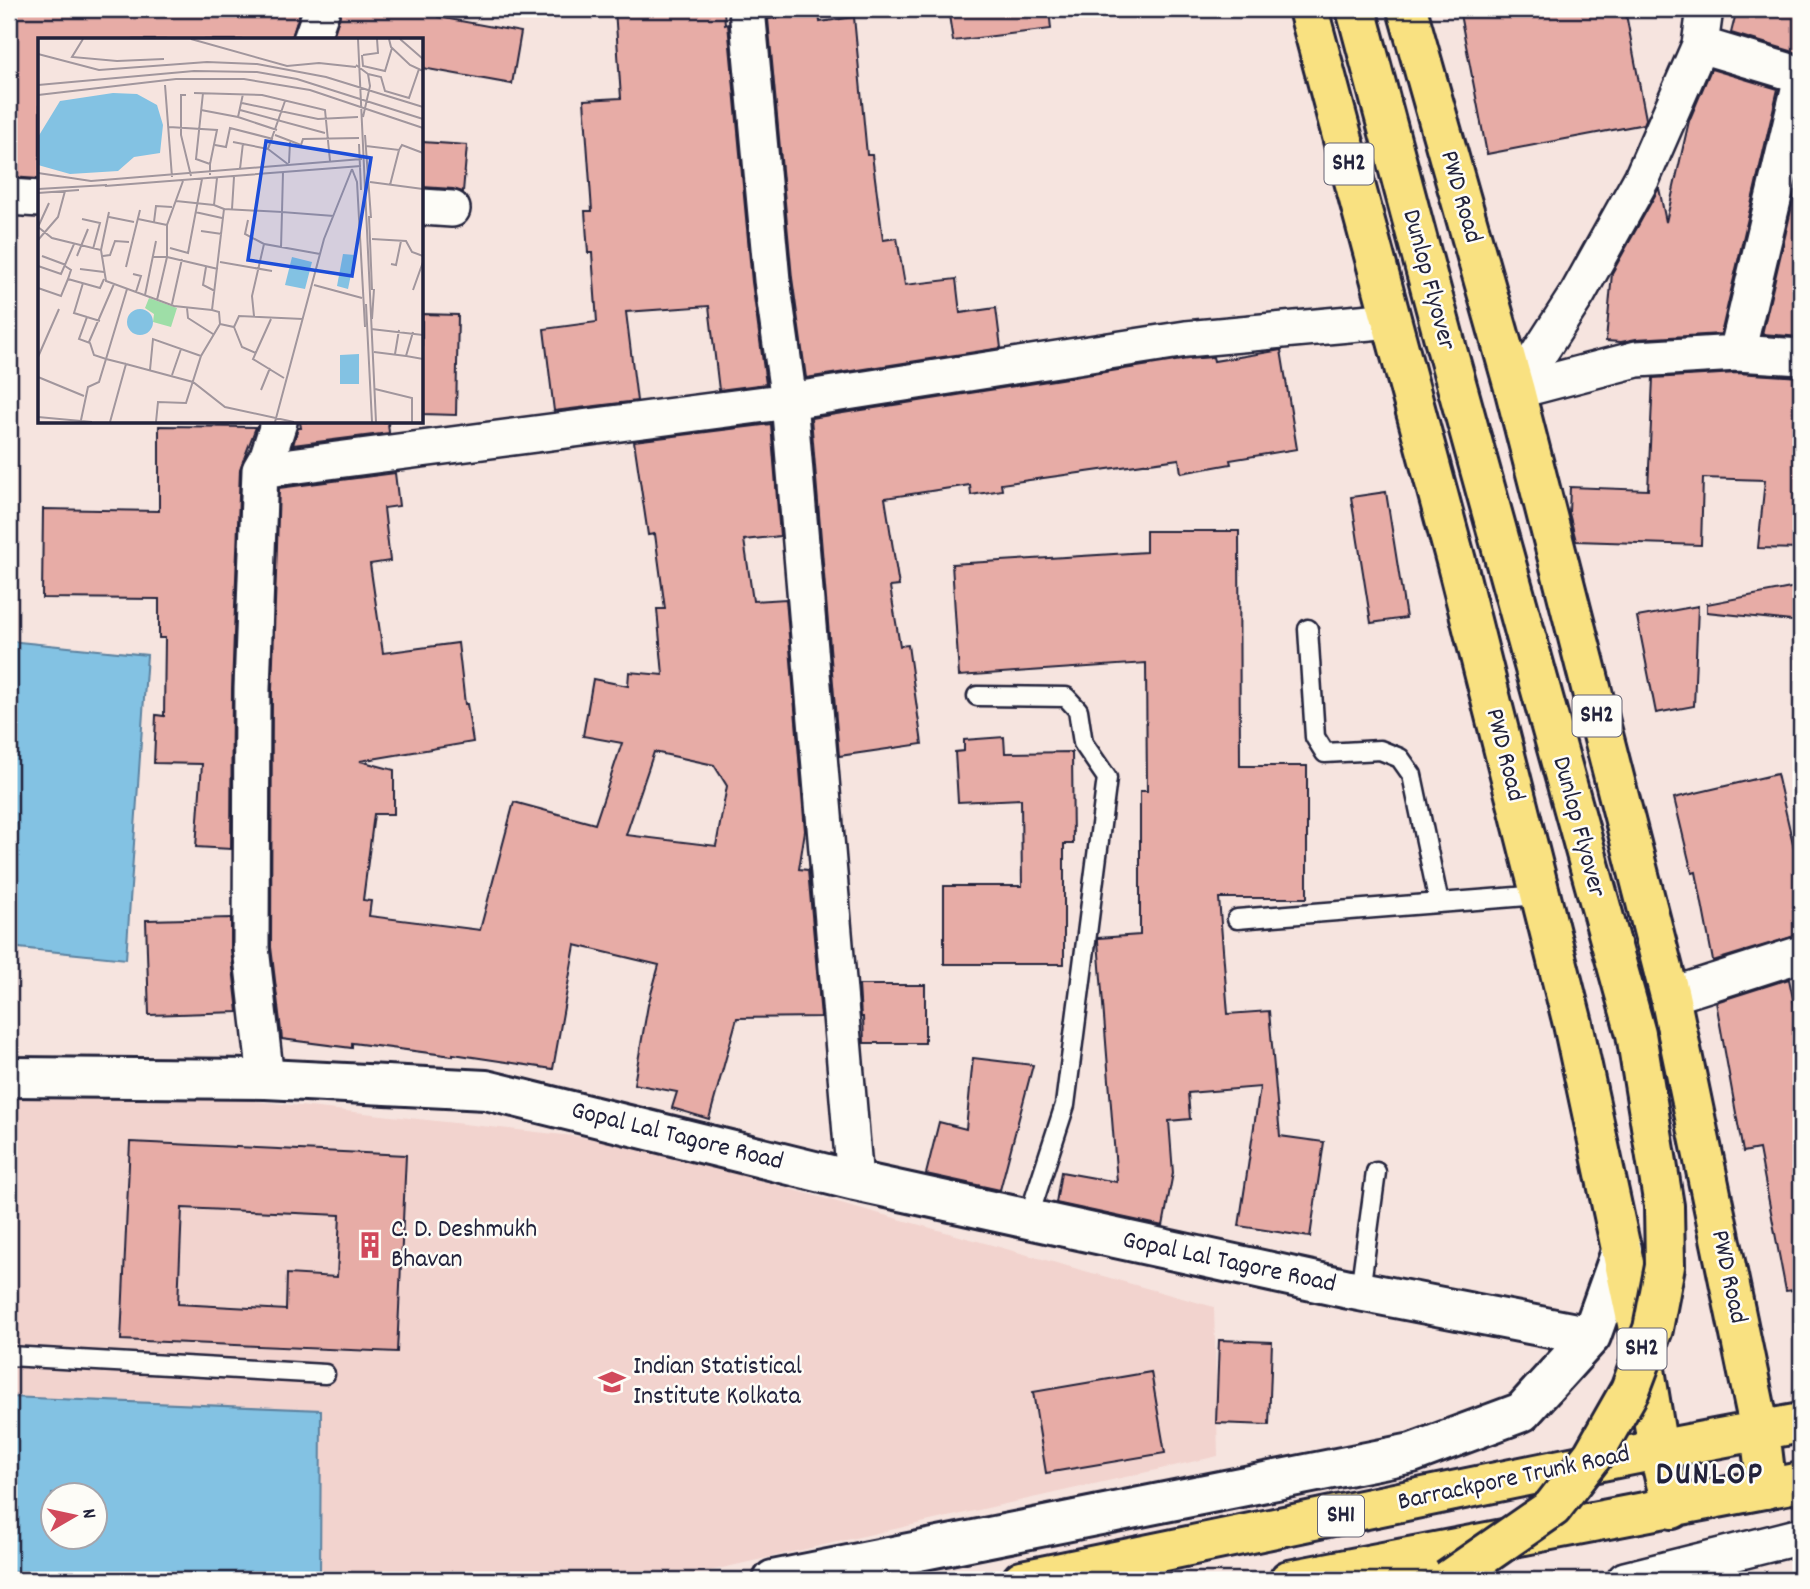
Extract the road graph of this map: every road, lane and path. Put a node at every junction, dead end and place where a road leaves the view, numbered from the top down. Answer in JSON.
{"nodes":[{"id":1,"x":322,"y":9,"type":"edge"},
{"id":2,"x":747,"y":9,"type":"edge"},
{"id":3,"x":1308,"y":9,"type":"edge"},
{"id":4,"x":1356,"y":9,"type":"edge"},
{"id":5,"x":1406,"y":9,"type":"edge"},
{"id":6,"x":1705,"y":9,"type":"edge"},
{"id":7,"x":312,"y":38,"type":"edge"},
{"id":8,"x":1700,"y":46,"type":"junction"},
{"id":9,"x":1801,"y":78,"type":"edge"},
{"id":10,"x":9,"y":197,"type":"edge"},
{"id":11,"x":38,"y":199,"type":"edge"},
{"id":12,"x":1392,"y":320,"type":"junction"},
{"id":13,"x":1737,"y":353,"type":"junction"},
{"id":14,"x":1801,"y":357,"type":"edge"},
{"id":15,"x":1515,"y":391,"type":"junction"},
{"id":16,"x":789,"y":401,"type":"junction"},
{"id":17,"x":278,"y":424,"type":"edge"},
{"id":18,"x":260,"y":470,"type":"junction"},
{"id":19,"x":1308,"y":629,"type":"dead end"},
{"id":20,"x":977,"y":696,"type":"dead end"},
{"id":21,"x":1540,"y":895,"type":"junction"},
{"id":22,"x":1439,"y":903,"type":"junction"},
{"id":23,"x":1237,"y":919,"type":"dead end"},
{"id":24,"x":1801,"y":954,"type":"edge"},
{"id":25,"x":1670,"y":996,"type":"junction"},
{"id":26,"x":9,"y":1077,"type":"edge"},
{"id":27,"x":266,"y":1079,"type":"junction"},
{"id":28,"x":1376,"y":1172,"type":"dead end"},
{"id":29,"x":855,"y":1181,"type":"junction"},
{"id":30,"x":1028,"y":1219,"type":"junction"},
{"id":31,"x":1622,"y":1249,"type":"junction"},
{"id":32,"x":1360,"y":1291,"type":"junction"},
{"id":33,"x":1591,"y":1336,"type":"junction"},
{"id":34,"x":9,"y":1356,"type":"edge"},
{"id":35,"x":325,"y":1374,"type":"dead end"},
{"id":36,"x":1801,"y":1423,"type":"edge"},
{"id":37,"x":1760,"y":1431,"type":"junction"},
{"id":38,"x":1658,"y":1449,"type":"junction"},
{"id":39,"x":1784,"y":1486,"type":"edge"},
{"id":40,"x":1672,"y":1509,"type":"junction"},
{"id":41,"x":1801,"y":1536,"type":"edge"},
{"id":42,"x":1436,"y":1572,"type":"edge"},
{"id":43,"x":773,"y":1580,"type":"edge"},
{"id":44,"x":1022,"y":1580,"type":"edge"},
{"id":45,"x":1289,"y":1580,"type":"edge"},
{"id":46,"x":1625,"y":1580,"type":"edge"}],
"edges":[{"from":1,"to":7,"type":"street"},
{"from":2,"to":16,"type":"street"},
{"from":3,"to":12,"type":"main road","name":"PWD Road","number":"SH2"},
{"from":4,"to":42,"type":"main road","name":"Dunlop Flyover","bridge":true},
{"from":5,"to":15,"type":"main road","name":"PWD Road","number":"SH2"},
{"from":6,"to":8,"type":"street"},
{"from":8,"to":9,"type":"street"},
{"from":8,"to":15,"type":"street"},
{"from":9,"to":13,"type":"street"},
{"from":10,"to":11,"type":"street"},
{"from":12,"to":16,"type":"street"},
{"from":12,"to":21,"type":"main road","name":"PWD Road","number":"SH2"},
{"from":13,"to":14,"type":"street"},
{"from":13,"to":15,"type":"street"},
{"from":15,"to":25,"type":"main road","name":"PWD Road","number":"SH2"},
{"from":16,"to":18,"type":"street"},
{"from":16,"to":29,"type":"street"},
{"from":17,"to":18,"type":"street"},
{"from":18,"to":27,"type":"street"},
{"from":19,"to":22,"type":"lane"},
{"from":20,"to":30,"type":"lane"},
{"from":21,"to":22,"type":"lane"},
{"from":21,"to":31,"type":"main road","name":"PWD Road","number":"SH2"},
{"from":22,"to":23,"type":"lane"},
{"from":24,"to":25,"type":"street"},
{"from":25,"to":37,"type":"main road","name":"PWD Road","number":"SH2"},
{"from":26,"to":27,"type":"street","name":"Gopal Lal Tagore Road"},
{"from":27,"to":29,"type":"street","name":"Gopal Lal Tagore Road"},
{"from":28,"to":32,"type":"lane"},
{"from":29,"to":30,"type":"street","name":"Gopal Lal Tagore Road"},
{"from":30,"to":32,"type":"street","name":"Gopal Lal Tagore Road"},
{"from":31,"to":33,"type":"street"},
{"from":31,"to":38,"type":"main road","name":"PWD Road","number":"SH2"},
{"from":32,"to":33,"type":"street","name":"Gopal Lal Tagore Road"},
{"from":33,"to":43,"type":"street"},
{"from":34,"to":35,"type":"lane"},
{"from":36,"to":37,"type":"main road","name":"Barrackpore Trunk Road","number":"SH1"},
{"from":37,"to":38,"type":"main road","name":"Barrackpore Trunk Road","number":"SH1"},
{"from":37,"to":39,"type":"main road","name":"PWD Road","number":"SH2"},
{"from":38,"to":40,"type":"main road","name":"PWD Road","number":"SH2"},
{"from":38,"to":44,"type":"main road","name":"Barrackpore Trunk Road","number":"SH1"},
{"from":39,"to":40,"type":"main road","number":"SH1"},
{"from":40,"to":42,"type":"main road","number":"SH1"},
{"from":41,"to":46,"type":"street"},
{"from":42,"to":45,"type":"main road","number":"SH1"}]}
